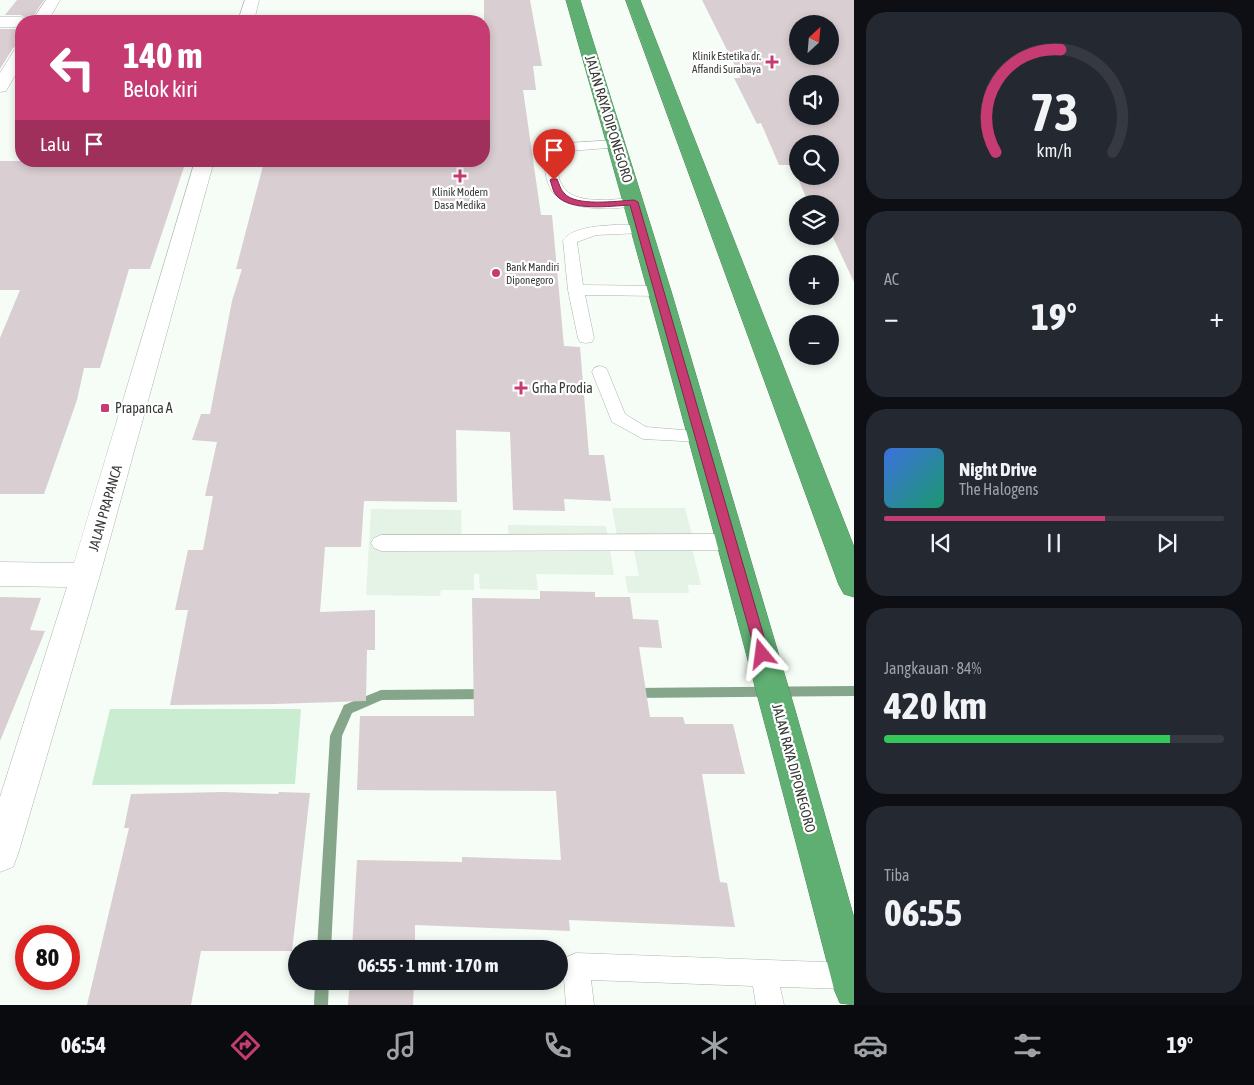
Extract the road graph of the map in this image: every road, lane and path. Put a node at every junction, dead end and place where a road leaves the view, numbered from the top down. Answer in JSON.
{"nodes":[{"id":1,"x":53,"y":0,"type":"edge"},
{"id":2,"x":252,"y":0,"type":"edge"},
{"id":3,"x":573,"y":0,"type":"edge"},
{"id":4,"x":633,"y":0,"type":"edge"},
{"id":5,"x":44,"y":15,"type":"edge"},
{"id":6,"x":248,"y":15,"type":"edge"},
{"id":7,"x":0,"y":22,"type":"edge"},
{"id":8,"x":15,"y":22,"type":"edge"},
{"id":9,"x":15,"y":61,"type":"edge"},
{"id":10,"x":2,"y":80,"type":"edge"},
{"id":11,"x":616,"y":144,"type":"junction"},
{"id":12,"x":203,"y":167,"type":"edge"},
{"id":13,"x":634,"y":202,"type":"junction"},
{"id":14,"x":642,"y":229,"type":"junction"},
{"id":15,"x":576,"y":290,"type":"junction"},
{"id":16,"x":660,"y":291,"type":"junction"},
{"id":17,"x":586,"y":338,"type":"dead end"},
{"id":18,"x":600,"y":372,"type":"dead end"},
{"id":19,"x":701,"y":436,"type":"junction"},
{"id":20,"x":730,"y":542,"type":"junction"},
{"id":21,"x":381,"y":543,"type":"dead end"},
{"id":22,"x":0,"y":574,"type":"edge"},
{"id":23,"x":85,"y":575,"type":"junction"},
{"id":24,"x":854,"y":584,"type":"edge"},
{"id":25,"x":0,"y":854,"type":"edge"},
{"id":26,"x":764,"y":974,"type":"junction"},
{"id":27,"x":852,"y":982,"type":"edge"},
{"id":28,"x":580,"y":1005,"type":"edge"},
{"id":29,"x":770,"y":1005,"type":"edge"}],
"edges":[{"from":1,"to":5,"type":"street"},
{"from":2,"to":6,"type":"street"},
{"from":3,"to":11,"type":"highway","name":"JALAN RAYA DIPONEGORO"},
{"from":4,"to":24,"type":"highway"},
{"from":7,"to":8,"type":"street"},
{"from":9,"to":10,"type":"street"},
{"from":11,"to":13,"type":"highway","name":"JALAN RAYA DIPONEGORO"},
{"from":11,"to":13,"type":"lane"},
{"from":12,"to":23,"type":"street","name":"JALAN PRAPANCA"},
{"from":13,"to":14,"type":"highway","name":"JALAN RAYA DIPONEGORO"},
{"from":14,"to":15,"type":"lane"},
{"from":14,"to":16,"type":"highway","name":"JALAN RAYA DIPONEGORO"},
{"from":15,"to":16,"type":"lane"},
{"from":15,"to":17,"type":"lane"},
{"from":16,"to":19,"type":"highway","name":"JALAN RAYA DIPONEGORO"},
{"from":18,"to":19,"type":"lane"},
{"from":19,"to":20,"type":"highway","name":"JALAN RAYA DIPONEGORO"},
{"from":20,"to":21,"type":"lane"},
{"from":20,"to":27,"type":"highway","name":"JALAN RAYA DIPONEGORO"},
{"from":22,"to":23,"type":"street"},
{"from":23,"to":25,"type":"street","name":"JALAN PRAPANCA"},
{"from":26,"to":27,"type":"lane"},
{"from":26,"to":28,"type":"lane"},
{"from":26,"to":29,"type":"lane"}]}
